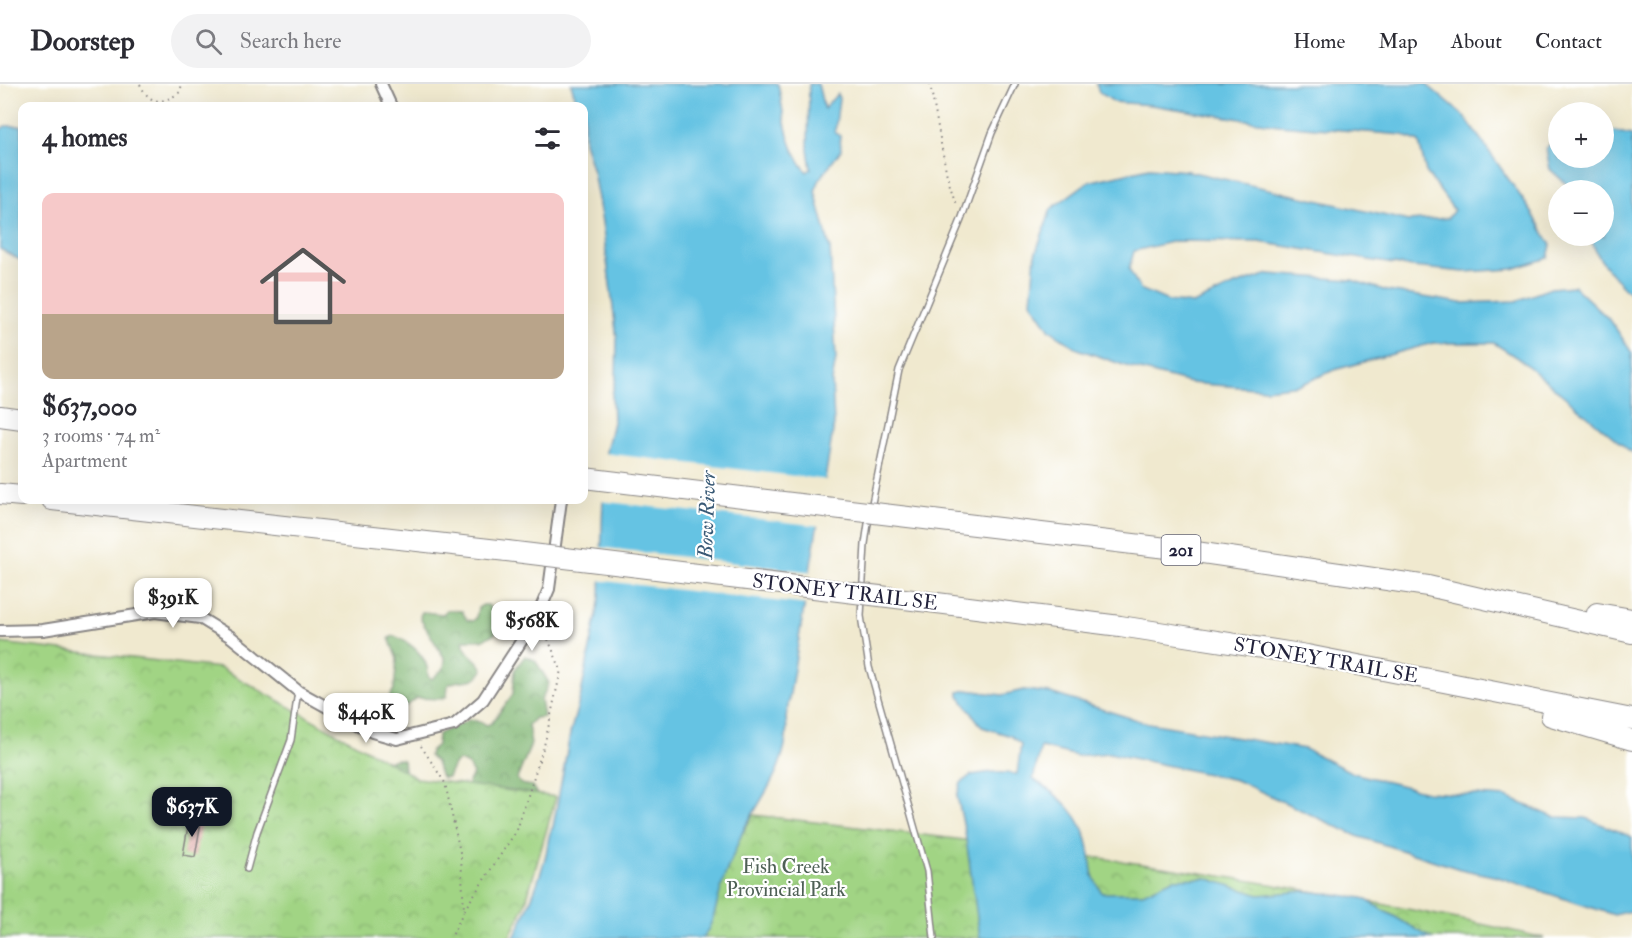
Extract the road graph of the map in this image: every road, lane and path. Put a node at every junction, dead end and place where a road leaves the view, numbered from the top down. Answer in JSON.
{"nodes":[{"id":1,"x":140,"y":84,"type":"edge"},
{"id":2,"x":182,"y":84,"type":"edge"},
{"id":3,"x":381,"y":84,"type":"edge"},
{"id":4,"x":930,"y":84,"type":"edge"},
{"id":5,"x":1015,"y":84,"type":"edge"},
{"id":6,"x":389,"y":102,"type":"edge"},
{"id":7,"x":961,"y":220,"type":"junction"},
{"id":8,"x":0,"y":416,"type":"edge"},
{"id":9,"x":18,"y":418,"type":"edge"},
{"id":10,"x":588,"y":478,"type":"edge"},
{"id":11,"x":0,"y":494,"type":"edge"},
{"id":12,"x":18,"y":496,"type":"edge"},
{"id":13,"x":88,"y":504,"type":"edge"},
{"id":14,"x":560,"y":504,"type":"edge"},
{"id":15,"x":1428,"y":586,"type":"junction"},
{"id":16,"x":537,"y":617,"type":"junction"},
{"id":17,"x":1632,"y":619,"type":"edge"},
{"id":18,"x":0,"y":631,"type":"edge"},
{"id":19,"x":1632,"y":633,"type":"edge"},
{"id":20,"x":1416,"y":676,"type":"junction"},
{"id":21,"x":298,"y":691,"type":"junction"},
{"id":22,"x":1632,"y":719,"type":"edge"},
{"id":23,"x":411,"y":734,"type":"junction"},
{"id":24,"x":1632,"y":740,"type":"edge"},
{"id":25,"x":248,"y":869,"type":"dead end"},
{"id":26,"x":464,"y":910,"type":"junction"},
{"id":27,"x":451,"y":938,"type":"edge"},
{"id":28,"x":934,"y":938,"type":"edge"}],
"edges":[{"from":1,"to":2,"type":"path"},
{"from":3,"to":6,"type":"street"},
{"from":4,"to":7,"type":"path"},
{"from":5,"to":7,"type":"lane"},
{"from":7,"to":28,"type":"lane"},
{"from":8,"to":9,"type":"highway"},
{"from":10,"to":15,"type":"highway","number":"201","bridge":true},
{"from":11,"to":12,"type":"highway"},
{"from":13,"to":20,"type":"highway","name":"STONEY TRAIL SE","bridge":true},
{"from":14,"to":16,"type":"street"},
{"from":15,"to":17,"type":"highway"},
{"from":15,"to":19,"type":"highway","number":"201"},
{"from":16,"to":23,"type":"street"},
{"from":16,"to":26,"type":"path"},
{"from":18,"to":21,"type":"street"},
{"from":20,"to":22,"type":"highway","name":"STONEY TRAIL SE"},
{"from":20,"to":24,"type":"highway"},
{"from":21,"to":23,"type":"street"},
{"from":21,"to":25,"type":"lane"},
{"from":23,"to":26,"type":"path"},
{"from":26,"to":27,"type":"path"}]}
